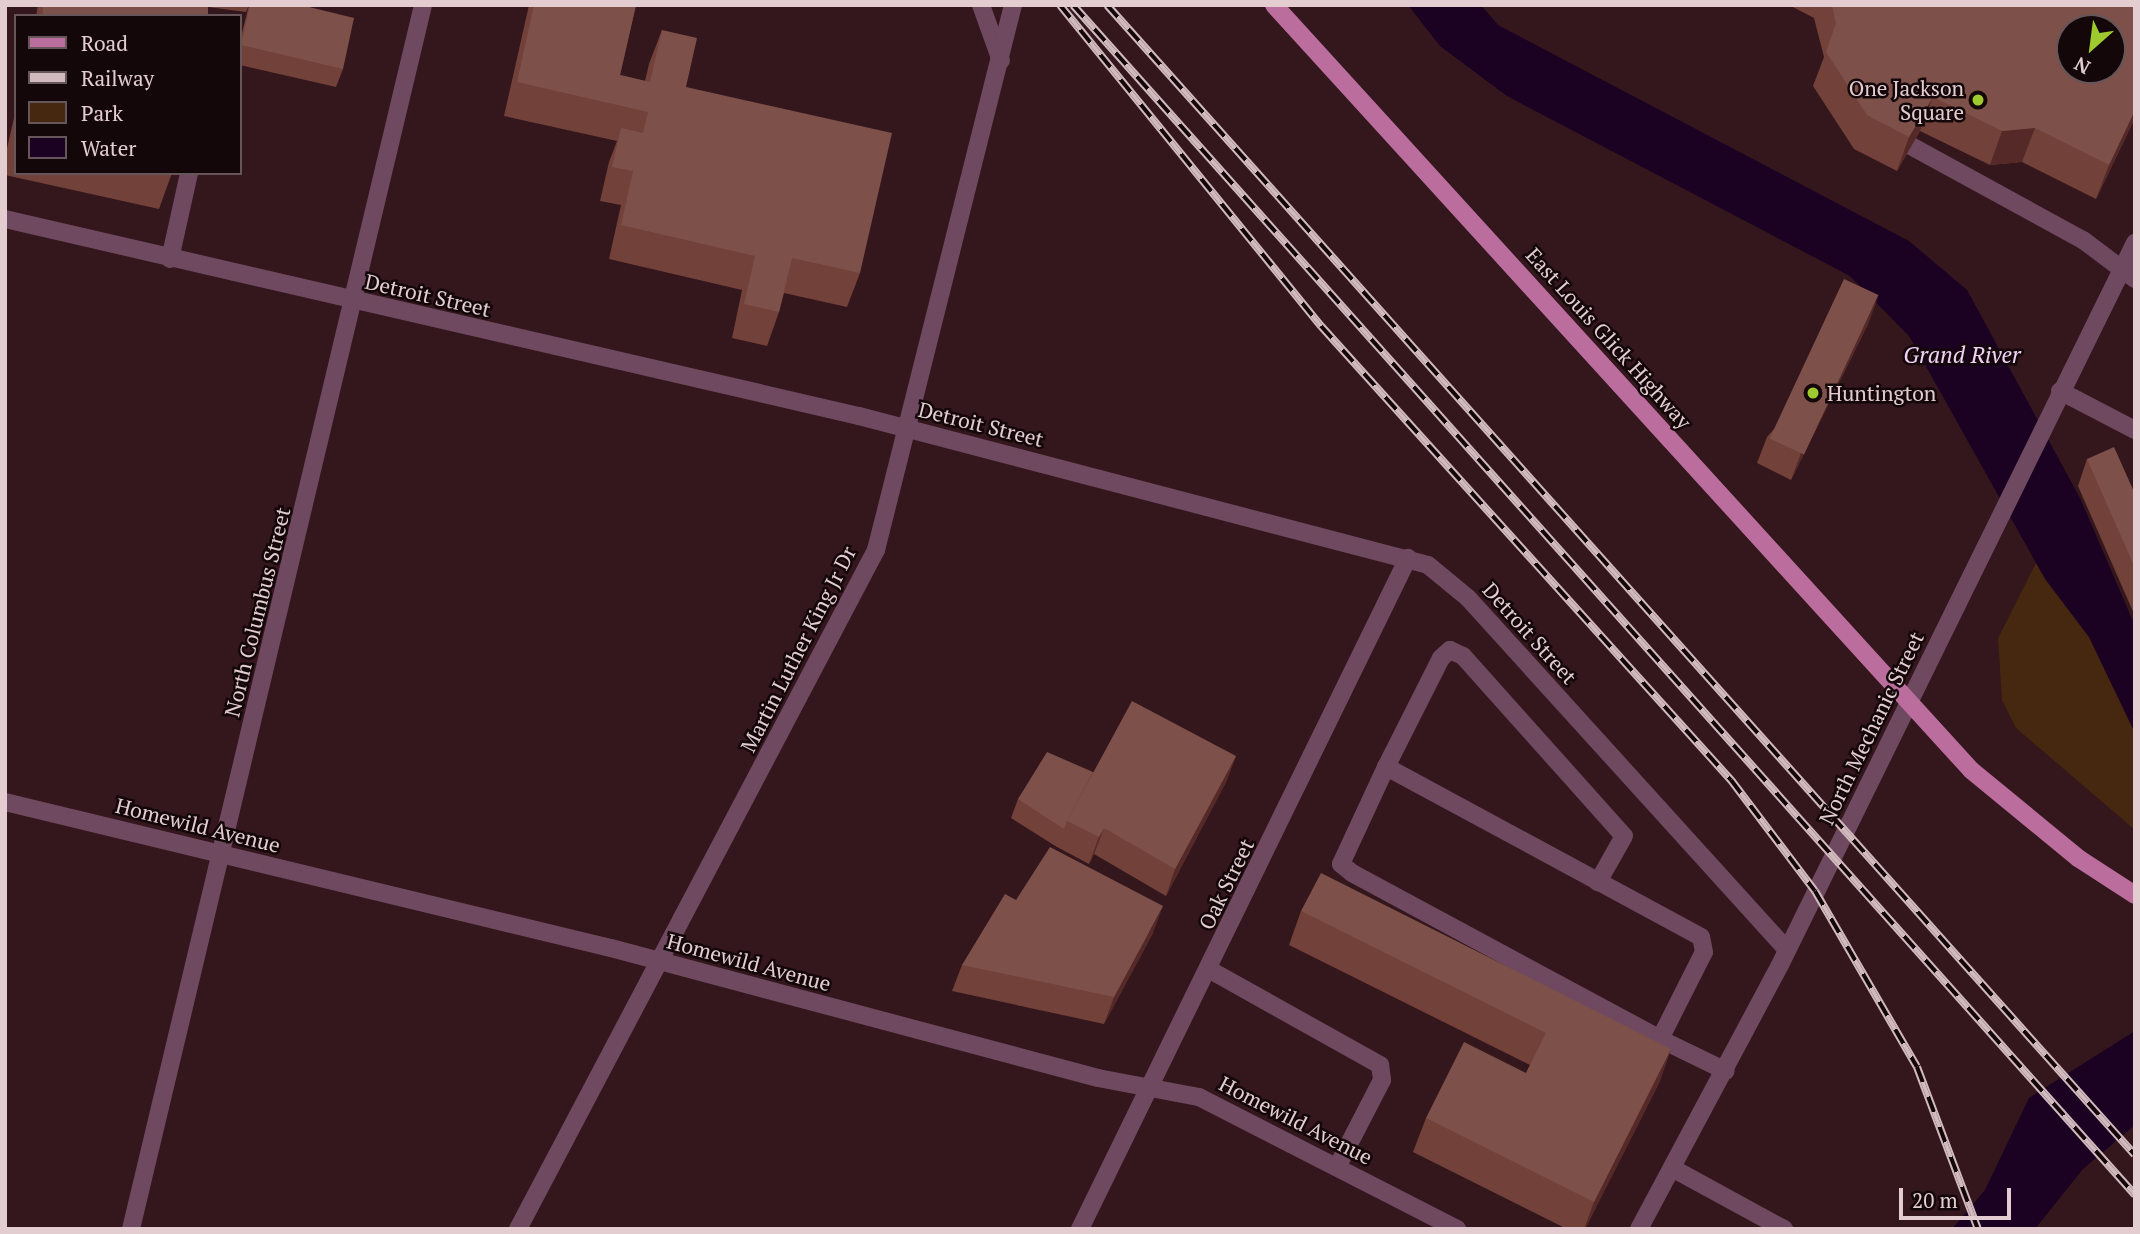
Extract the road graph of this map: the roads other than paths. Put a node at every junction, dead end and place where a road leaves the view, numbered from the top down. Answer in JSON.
{"nodes":[{"id":1,"x":423,"y":5,"type":"edge"},
{"id":2,"x":981,"y":5,"type":"edge"},
{"id":3,"x":1013,"y":5,"type":"edge"},
{"id":4,"x":1274,"y":5,"type":"edge"},
{"id":5,"x":1001,"y":61,"type":"junction"},
{"id":6,"x":1911,"y":146,"type":"edge"},
{"id":7,"x":189,"y":175,"type":"edge"},
{"id":8,"x":5,"y":219,"type":"edge"},
{"id":9,"x":2135,"y":243,"type":"edge"},
{"id":10,"x":170,"y":259,"type":"junction"},
{"id":11,"x":2127,"y":275,"type":"edge"},
{"id":12,"x":354,"y":301,"type":"junction"},
{"id":13,"x":2060,"y":391,"type":"junction"},
{"id":14,"x":911,"y":429,"type":"junction"},
{"id":15,"x":2135,"y":430,"type":"edge"},
{"id":16,"x":1408,"y":558,"type":"junction"},
{"id":17,"x":1911,"y":701,"type":"junction"},
{"id":18,"x":1386,"y":767,"type":"junction"},
{"id":19,"x":5,"y":802,"type":"edge"},
{"id":20,"x":221,"y":853,"type":"junction"},
{"id":21,"x":1598,"y":882,"type":"junction"},
{"id":22,"x":2135,"y":895,"type":"edge"},
{"id":23,"x":1787,"y":950,"type":"junction"},
{"id":24,"x":659,"y":961,"type":"junction"},
{"id":25,"x":1210,"y":970,"type":"junction"},
{"id":26,"x":1660,"y":1039,"type":"junction"},
{"id":27,"x":1726,"y":1071,"type":"junction"},
{"id":28,"x":1151,"y":1085,"type":"junction"},
{"id":29,"x":1337,"y":1167,"type":"junction"},
{"id":30,"x":1672,"y":1168,"type":"junction"},
{"id":31,"x":1776,"y":1227,"type":"edge"},
{"id":32,"x":131,"y":1229,"type":"edge"},
{"id":33,"x":518,"y":1229,"type":"edge"},
{"id":34,"x":1080,"y":1229,"type":"edge"},
{"id":35,"x":1457,"y":1229,"type":"edge"},
{"id":36,"x":1639,"y":1229,"type":"edge"}],
"edges":[{"from":1,"to":12,"type":"street","name":"North Columbus Street"},
{"from":2,"to":5,"type":"street"},
{"from":3,"to":5,"type":"street","name":"Martin Luther King Jr Dr"},
{"from":4,"to":17,"type":"main road","name":"East Louis Glick Highway"},
{"from":5,"to":14,"type":"street","name":"Martin Luther King Jr Dr"},
{"from":6,"to":11,"type":"street"},
{"from":7,"to":10,"type":"street"},
{"from":8,"to":10,"type":"street","name":"Detroit Street"},
{"from":9,"to":11,"type":"street","name":"North Mechanic Street"},
{"from":10,"to":12,"type":"street","name":"Detroit Street"},
{"from":11,"to":13,"type":"street","name":"North Mechanic Street"},
{"from":12,"to":14,"type":"street","name":"Detroit Street"},
{"from":12,"to":20,"type":"street","name":"North Columbus Street"},
{"from":13,"to":15,"type":"street"},
{"from":13,"to":17,"type":"street","name":"North Mechanic Street"},
{"from":14,"to":16,"type":"street","name":"Detroit Street"},
{"from":14,"to":24,"type":"street","name":"Martin Luther King Jr Dr"},
{"from":16,"to":23,"type":"street","name":"Detroit Street"},
{"from":16,"to":25,"type":"street","name":"Oak Street"},
{"from":17,"to":22,"type":"main road","name":"East Louis Glick Highway"},
{"from":17,"to":23,"type":"street","name":"North Mechanic Street"},
{"from":18,"to":21,"type":"street"},
{"from":18,"to":21,"type":"street"},
{"from":18,"to":26,"type":"street"},
{"from":19,"to":20,"type":"street","name":"Homewild Avenue"},
{"from":20,"to":24,"type":"street","name":"Homewild Avenue"},
{"from":20,"to":32,"type":"street","name":"North Columbus Street"},
{"from":21,"to":26,"type":"street"},
{"from":23,"to":27,"type":"street","name":"North Mechanic Street"},
{"from":24,"to":28,"type":"street","name":"Homewild Avenue"},
{"from":24,"to":33,"type":"street","name":"Martin Luther King Jr Dr"},
{"from":25,"to":28,"type":"street","name":"Oak Street"},
{"from":25,"to":29,"type":"street"},
{"from":26,"to":27,"type":"street"},
{"from":27,"to":30,"type":"street","name":"North Mechanic Street"},
{"from":28,"to":29,"type":"street","name":"Homewild Avenue"},
{"from":28,"to":34,"type":"street","name":"Oak Street"},
{"from":29,"to":35,"type":"street","name":"Homewild Avenue"},
{"from":30,"to":31,"type":"street"},
{"from":30,"to":36,"type":"street","name":"North Mechanic Street"}]}
